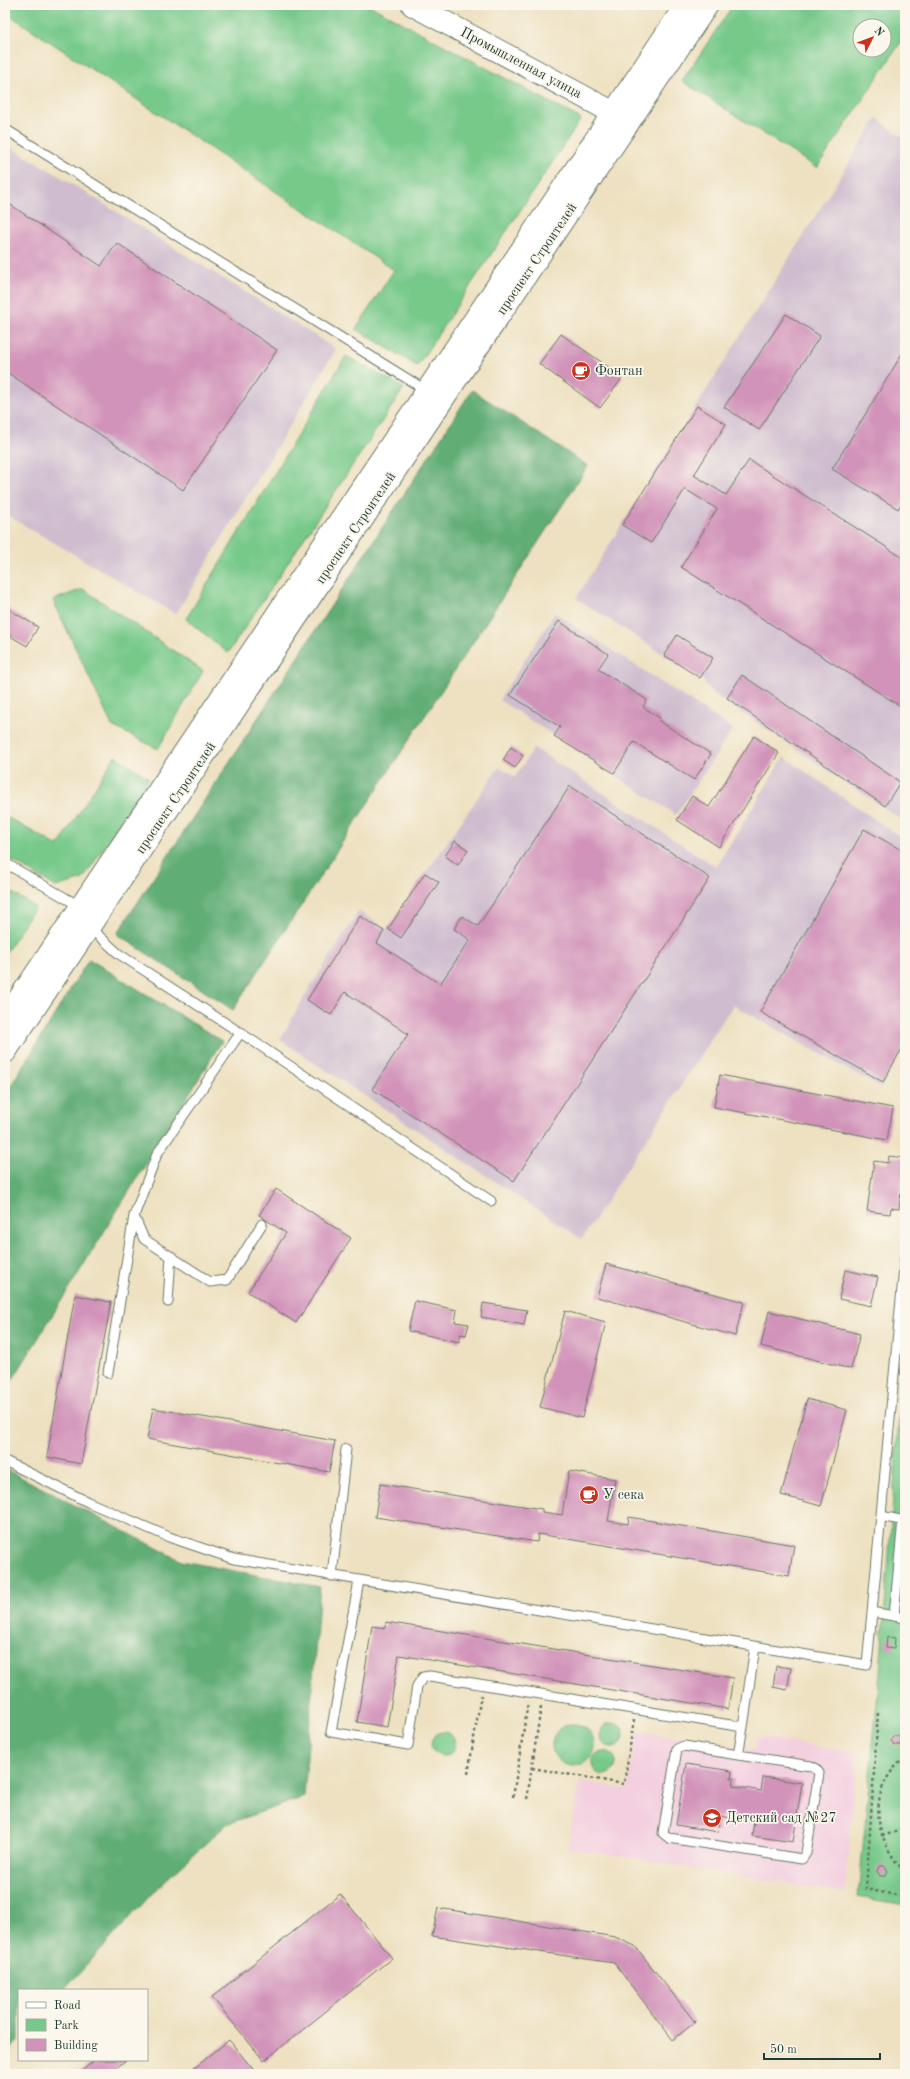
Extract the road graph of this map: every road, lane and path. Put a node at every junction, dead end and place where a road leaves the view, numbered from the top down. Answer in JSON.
{"nodes":[{"id":1,"x":413,"y":5,"type":"edge"},
{"id":2,"x":686,"y":5,"type":"edge"},
{"id":3,"x":707,"y":5,"type":"edge"},
{"id":4,"x":621,"y":118,"type":"junction"},
{"id":5,"x":5,"y":129,"type":"edge"},
{"id":6,"x":435,"y":396,"type":"junction"},
{"id":7,"x":5,"y":863,"type":"edge"},
{"id":8,"x":81,"y":907,"type":"junction"},
{"id":9,"x":89,"y":927,"type":"junction"},
{"id":10,"x":5,"y":1020,"type":"edge"},
{"id":11,"x":241,"y":1032,"type":"junction"},
{"id":12,"x":5,"y":1052,"type":"edge"},
{"id":13,"x":491,"y":1201,"type":"dead end"},
{"id":14,"x":134,"y":1216,"type":"junction"},
{"id":15,"x":262,"y":1224,"type":"dead end"},
{"id":16,"x":171,"y":1256,"type":"junction"},
{"id":17,"x":905,"y":1256,"type":"edge"},
{"id":18,"x":905,"y":1262,"type":"edge"},
{"id":19,"x":168,"y":1302,"type":"dead end"},
{"id":20,"x":108,"y":1373,"type":"dead end"},
{"id":21,"x":346,"y":1449,"type":"dead end"},
{"id":22,"x":5,"y":1461,"type":"edge"},
{"id":23,"x":881,"y":1516,"type":"junction"},
{"id":24,"x":904,"y":1521,"type":"edge"},
{"id":25,"x":332,"y":1576,"type":"junction"},
{"id":26,"x":359,"y":1581,"type":"junction"},
{"id":27,"x":872,"y":1612,"type":"junction"},
{"id":28,"x":894,"y":1616,"type":"junction"},
{"id":29,"x":905,"y":1618,"type":"edge"},
{"id":30,"x":755,"y":1647,"type":"junction"},
{"id":31,"x":481,"y":1692,"type":"dead end"},
{"id":32,"x":530,"y":1692,"type":"junction"},
{"id":33,"x":543,"y":1694,"type":"junction"},
{"id":34,"x":636,"y":1709,"type":"junction"},
{"id":35,"x":878,"y":1713,"type":"dead end"},
{"id":36,"x":743,"y":1726,"type":"junction"},
{"id":37,"x":738,"y":1755,"type":"junction"},
{"id":38,"x":905,"y":1758,"type":"edge"},
{"id":39,"x":532,"y":1768,"type":"junction"},
{"id":40,"x":468,"y":1774,"type":"dead end"},
{"id":41,"x":513,"y":1797,"type":"dead end"},
{"id":42,"x":527,"y":1799,"type":"dead end"},
{"id":43,"x":872,"y":1806,"type":"junction"},
{"id":44,"x":878,"y":1808,"type":"junction"},
{"id":45,"x":905,"y":1830,"type":"edge"},
{"id":46,"x":882,"y":1836,"type":"junction"},
{"id":47,"x":905,"y":1872,"type":"edge"},
{"id":48,"x":905,"y":1897,"type":"edge"}],
"edges":[{"from":1,"to":4,"type":"main road","name":"Промышленная улица"},
{"from":2,"to":4,"type":"main road","name":"проспект Строителей"},
{"from":3,"to":4,"type":"main road","name":"проспект Строителей"},
{"from":4,"to":6,"type":"main road","name":"проспект Строителей"},
{"from":5,"to":6,"type":"lane"},
{"from":6,"to":8,"type":"main road","name":"проспект Строителей"},
{"from":6,"to":9,"type":"main road","name":"проспект Строителей"},
{"from":7,"to":8,"type":"lane"},
{"from":8,"to":10,"type":"main road","name":"проспект Строителей"},
{"from":9,"to":11,"type":"lane"},
{"from":9,"to":12,"type":"main road","name":"проспект Строителей"},
{"from":11,"to":13,"type":"lane"},
{"from":11,"to":14,"type":"lane"},
{"from":14,"to":16,"type":"lane"},
{"from":14,"to":20,"type":"lane"},
{"from":15,"to":16,"type":"lane"},
{"from":16,"to":19,"type":"lane"},
{"from":17,"to":18,"type":"lane"},
{"from":18,"to":23,"type":"lane"},
{"from":21,"to":25,"type":"lane"},
{"from":22,"to":25,"type":"lane"},
{"from":23,"to":24,"type":"lane"},
{"from":23,"to":27,"type":"lane"},
{"from":24,"to":28,"type":"lane"},
{"from":25,"to":26,"type":"lane"},
{"from":26,"to":30,"type":"lane"},
{"from":26,"to":32,"type":"lane"},
{"from":27,"to":28,"type":"lane"},
{"from":27,"to":30,"type":"lane"},
{"from":28,"to":29,"type":"lane"},
{"from":30,"to":36,"type":"lane"},
{"from":31,"to":40,"type":"path"},
{"from":32,"to":33,"type":"lane"},
{"from":32,"to":41,"type":"path"},
{"from":33,"to":34,"type":"lane"},
{"from":33,"to":39,"type":"path"},
{"from":34,"to":36,"type":"lane"},
{"from":34,"to":39,"type":"path"},
{"from":35,"to":43,"type":"path"},
{"from":36,"to":37,"type":"lane"},
{"from":37,"to":37,"type":"lane"},
{"from":38,"to":44,"type":"path"},
{"from":39,"to":42,"type":"path"},
{"from":43,"to":44,"type":"path"},
{"from":43,"to":48,"type":"path"},
{"from":44,"to":46,"type":"path"},
{"from":45,"to":46,"type":"path"},
{"from":46,"to":47,"type":"path"}]}
